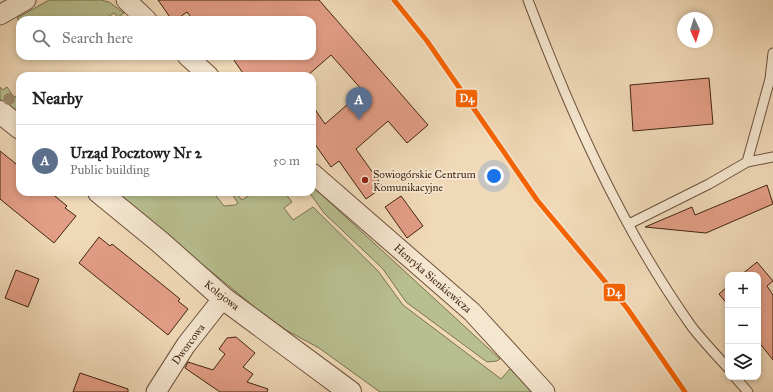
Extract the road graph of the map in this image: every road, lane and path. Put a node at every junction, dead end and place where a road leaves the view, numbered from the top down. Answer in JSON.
{"nodes":[{"id":1,"x":26,"y":0,"type":"edge"},
{"id":2,"x":126,"y":0,"type":"edge"},
{"id":3,"x":528,"y":0,"type":"edge"},
{"id":4,"x":0,"y":15,"type":"edge"},
{"id":5,"x":144,"y":16,"type":"edge"},
{"id":6,"x":773,"y":53,"type":"edge"},
{"id":7,"x":191,"y":60,"type":"edge"},
{"id":8,"x":205,"y":72,"type":"edge"},
{"id":9,"x":0,"y":112,"type":"edge"},
{"id":10,"x":16,"y":125,"type":"edge"},
{"id":11,"x":773,"y":157,"type":"edge"},
{"id":12,"x":747,"y":162,"type":"junction"},
{"id":13,"x":316,"y":176,"type":"edge"},
{"id":14,"x":104,"y":196,"type":"edge"},
{"id":15,"x":629,"y":224,"type":"junction"},
{"id":16,"x":223,"y":298,"type":"junction"},
{"id":17,"x":725,"y":365,"type":"edge"},
{"id":18,"x":738,"y":380,"type":"edge"},
{"id":19,"x":156,"y":392,"type":"edge"},
{"id":20,"x":350,"y":392,"type":"edge"},
{"id":21,"x":545,"y":392,"type":"edge"},
{"id":22,"x":748,"y":392,"type":"edge"}],
"edges":[{"from":1,"to":4,"type":"street"},
{"from":2,"to":5,"type":"street"},
{"from":3,"to":15,"type":"lane"},
{"from":6,"to":12,"type":"lane"},
{"from":7,"to":8,"type":"street"},
{"from":9,"to":10,"type":"street"},
{"from":11,"to":12,"type":"lane"},
{"from":12,"to":15,"type":"lane"},
{"from":13,"to":21,"type":"street","name":"Henryka Sienkiewicza"},
{"from":14,"to":16,"type":"street","name":"Kolejowa"},
{"from":15,"to":17,"type":"lane"},
{"from":16,"to":19,"type":"street","name":"Dworcowa"},
{"from":16,"to":20,"type":"street","name":"Kolejowa"},
{"from":18,"to":22,"type":"lane"}]}
